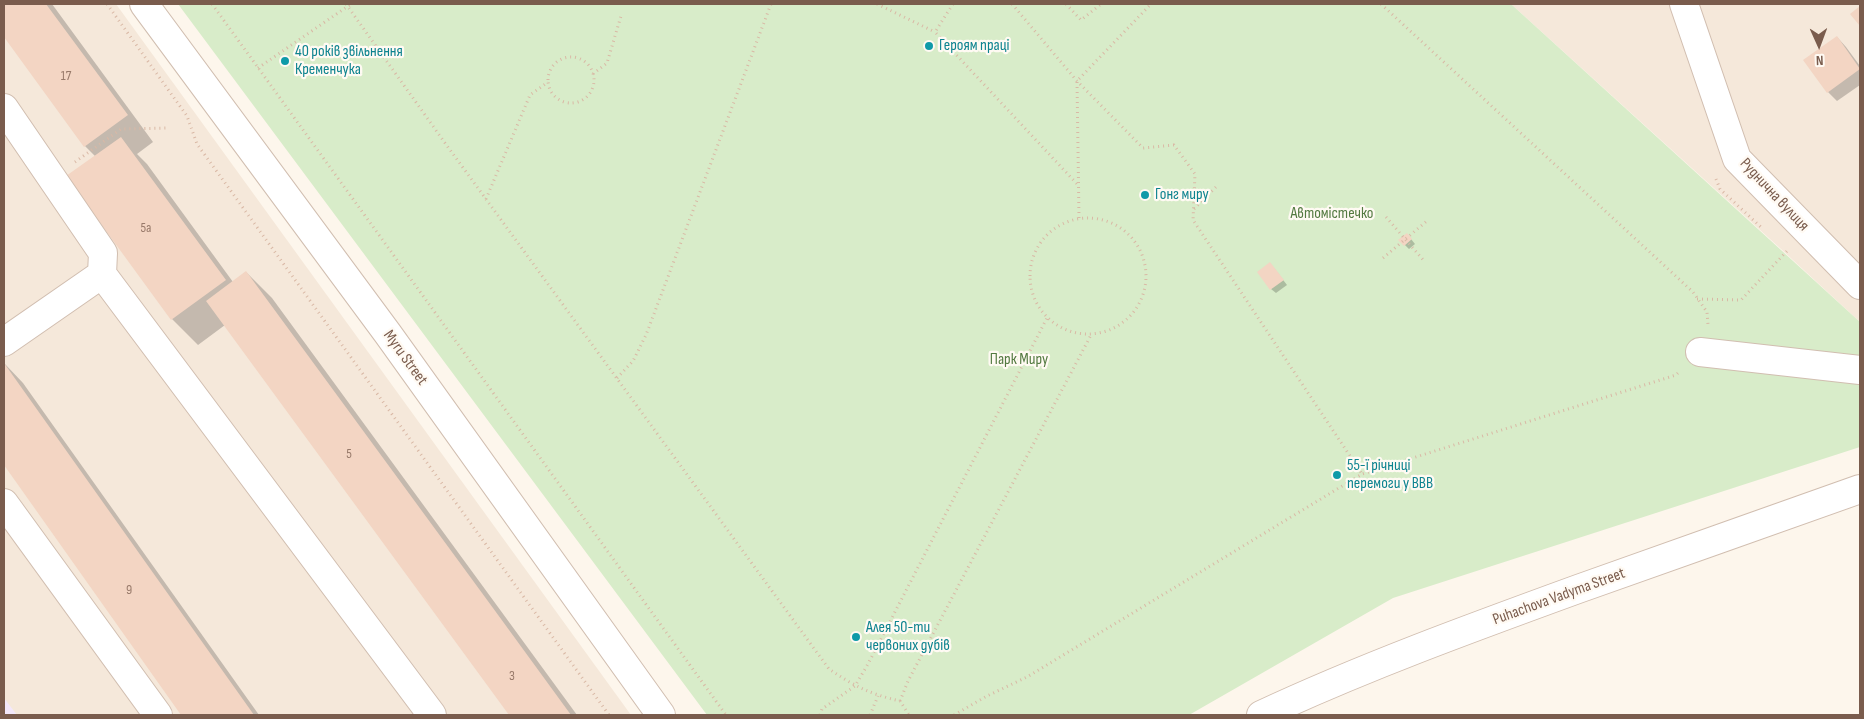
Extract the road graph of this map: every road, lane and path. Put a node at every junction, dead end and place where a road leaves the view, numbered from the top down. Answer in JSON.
{"nodes":[{"id":1,"x":107,"y":4,"type":"edge"},
{"id":2,"x":144,"y":4,"type":"edge"},
{"id":3,"x":212,"y":4,"type":"edge"},
{"id":4,"x":771,"y":4,"type":"edge"},
{"id":5,"x":877,"y":4,"type":"edge"},
{"id":6,"x":953,"y":4,"type":"edge"},
{"id":7,"x":1012,"y":4,"type":"edge"},
{"id":8,"x":1066,"y":4,"type":"edge"},
{"id":9,"x":1101,"y":4,"type":"edge"},
{"id":10,"x":1151,"y":4,"type":"edge"},
{"id":11,"x":1381,"y":4,"type":"edge"},
{"id":12,"x":1684,"y":4,"type":"edge"},
{"id":13,"x":348,"y":5,"type":"edge"},
{"id":14,"x":621,"y":16,"type":"dead end"},
{"id":15,"x":935,"y":32,"type":"junction"},
{"id":16,"x":258,"y":68,"type":"junction"},
{"id":17,"x":594,"y":74,"type":"junction"},
{"id":18,"x":1077,"y":81,"type":"junction"},
{"id":19,"x":548,"y":82,"type":"junction"},
{"id":20,"x":4,"y":108,"type":"edge"},
{"id":21,"x":169,"y":128,"type":"dead end"},
{"id":22,"x":1712,"y":171,"type":"dead end"},
{"id":23,"x":52,"y":179,"type":"junction"},
{"id":24,"x":1079,"y":186,"type":"junction"},
{"id":25,"x":1217,"y":186,"type":"dead end"},
{"id":26,"x":486,"y":199,"type":"junction"},
{"id":27,"x":1193,"y":210,"type":"junction"},
{"id":28,"x":1386,"y":217,"type":"dead end"},
{"id":29,"x":1079,"y":218,"type":"junction"},
{"id":30,"x":1428,"y":220,"type":"dead end"},
{"id":31,"x":1767,"y":232,"type":"dead end"},
{"id":32,"x":1405,"y":239,"type":"junction"},
{"id":33,"x":1780,"y":245,"type":"dead end"},
{"id":34,"x":1383,"y":258,"type":"dead end"},
{"id":35,"x":1424,"y":262,"type":"dead end"},
{"id":36,"x":102,"y":274,"type":"junction"},
{"id":37,"x":1860,"y":285,"type":"edge"},
{"id":38,"x":1697,"y":298,"type":"junction"},
{"id":39,"x":1047,"y":318,"type":"junction"},
{"id":40,"x":1090,"y":335,"type":"junction"},
{"id":41,"x":4,"y":342,"type":"edge"},
{"id":42,"x":1700,"y":352,"type":"junction"},
{"id":43,"x":1860,"y":370,"type":"edge"},
{"id":44,"x":617,"y":378,"type":"junction"},
{"id":45,"x":1362,"y":474,"type":"junction"},
{"id":46,"x":1860,"y":488,"type":"edge"},
{"id":47,"x":4,"y":504,"type":"edge"},
{"id":48,"x":855,"y":686,"type":"junction"},
{"id":49,"x":878,"y":696,"type":"junction"},
{"id":50,"x":900,"y":701,"type":"junction"},
{"id":51,"x":158,"y":715,"type":"edge"},
{"id":52,"x":432,"y":715,"type":"edge"},
{"id":53,"x":609,"y":715,"type":"edge"},
{"id":54,"x":661,"y":715,"type":"edge"},
{"id":55,"x":726,"y":715,"type":"edge"},
{"id":56,"x":820,"y":715,"type":"edge"},
{"id":57,"x":870,"y":715,"type":"edge"},
{"id":58,"x":909,"y":715,"type":"edge"},
{"id":59,"x":954,"y":715,"type":"edge"},
{"id":60,"x":1261,"y":715,"type":"edge"}],
"edges":[{"from":1,"to":53,"type":"path"},
{"from":2,"to":54,"type":"street","name":"Myru Street"},
{"from":3,"to":16,"type":"path"},
{"from":4,"to":44,"type":"path"},
{"from":5,"to":15,"type":"path"},
{"from":6,"to":15,"type":"path"},
{"from":7,"to":18,"type":"path"},
{"from":8,"to":9,"type":"path"},
{"from":10,"to":18,"type":"path"},
{"from":11,"to":38,"type":"path"},
{"from":12,"to":37,"type":"street","name":"Руднична вулиця"},
{"from":13,"to":16,"type":"path"},
{"from":13,"to":26,"type":"path"},
{"from":14,"to":17,"type":"path"},
{"from":15,"to":24,"type":"path"},
{"from":16,"to":55,"type":"path"},
{"from":17,"to":19,"type":"path"},
{"from":17,"to":19,"type":"path"},
{"from":18,"to":24,"type":"path"},
{"from":18,"to":27,"type":"path"},
{"from":19,"to":26,"type":"path"},
{"from":20,"to":23,"type":"street"},
{"from":21,"to":23,"type":"path"},
{"from":22,"to":31,"type":"path"},
{"from":23,"to":36,"type":"street"},
{"from":24,"to":29,"type":"path"},
{"from":25,"to":27,"type":"path"},
{"from":26,"to":44,"type":"path"},
{"from":27,"to":45,"type":"path"},
{"from":28,"to":32,"type":"path"},
{"from":29,"to":39,"type":"path"},
{"from":29,"to":40,"type":"path"},
{"from":30,"to":32,"type":"path"},
{"from":32,"to":34,"type":"path"},
{"from":32,"to":35,"type":"path"},
{"from":33,"to":38,"type":"path"},
{"from":36,"to":41,"type":"street"},
{"from":36,"to":52,"type":"street"},
{"from":38,"to":42,"type":"path"},
{"from":39,"to":40,"type":"path"},
{"from":39,"to":48,"type":"path"},
{"from":40,"to":50,"type":"path"},
{"from":42,"to":43,"type":"street"},
{"from":42,"to":45,"type":"path"},
{"from":44,"to":48,"type":"path"},
{"from":45,"to":59,"type":"path"},
{"from":46,"to":60,"type":"street","name":"Puhachova Vadyma Street"},
{"from":47,"to":51,"type":"street"},
{"from":48,"to":49,"type":"path"},
{"from":48,"to":56,"type":"path"},
{"from":49,"to":50,"type":"path"},
{"from":49,"to":57,"type":"path"},
{"from":50,"to":58,"type":"path"}]}
